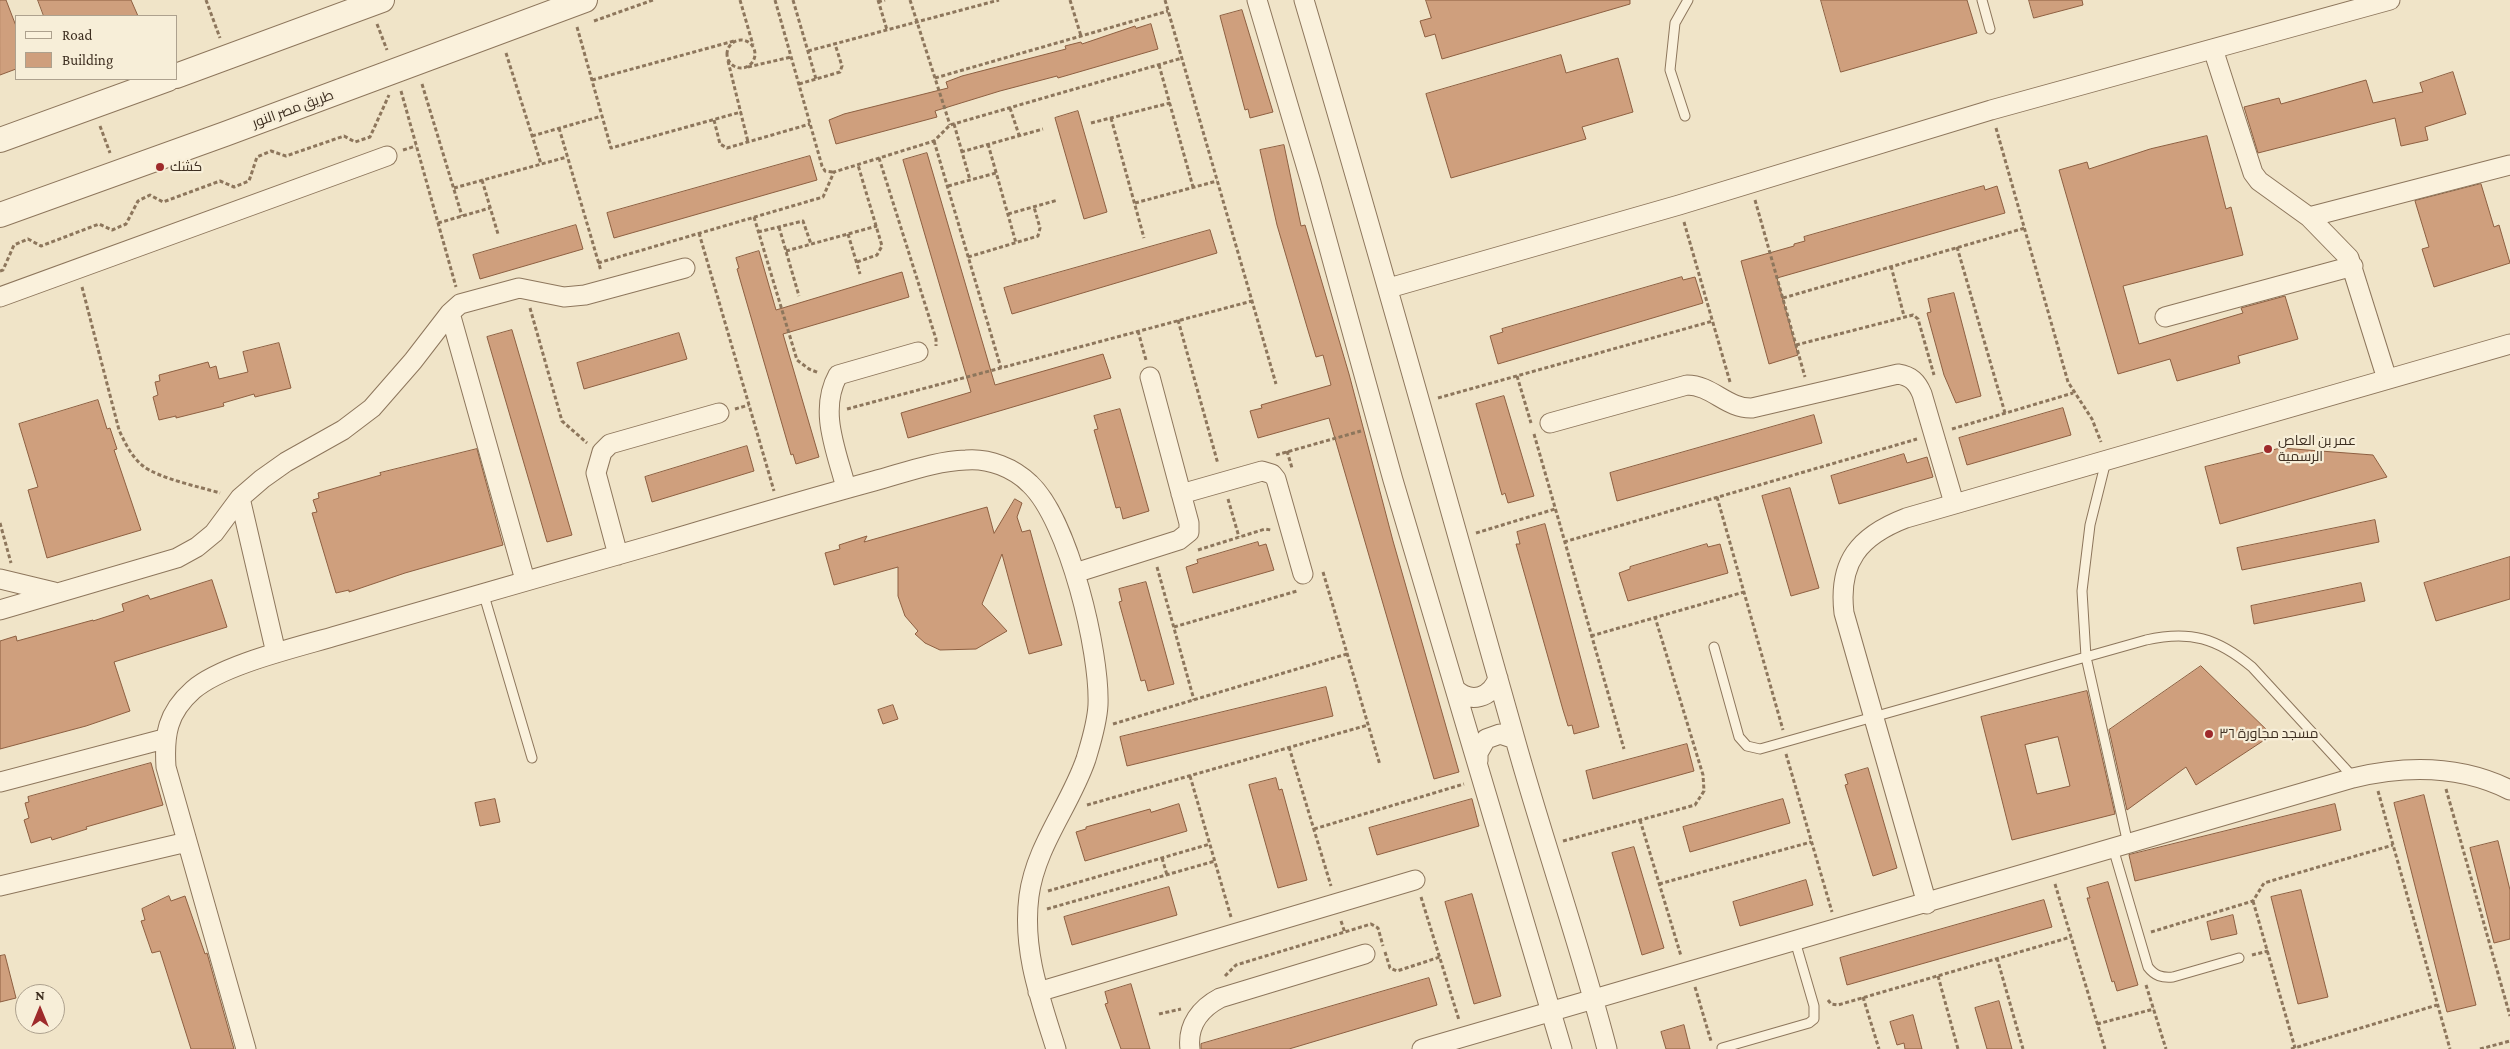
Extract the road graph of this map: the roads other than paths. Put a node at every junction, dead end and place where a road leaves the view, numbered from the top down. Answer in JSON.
{"nodes":[{"id":1,"x":585,"y":0,"type":"edge"},
{"id":2,"x":1257,"y":0,"type":"edge"},
{"id":3,"x":1304,"y":0,"type":"edge"},
{"id":4,"x":1688,"y":0,"type":"edge"},
{"id":5,"x":1982,"y":0,"type":"edge"},
{"id":6,"x":2390,"y":0,"type":"edge"},
{"id":7,"x":376,"y":2,"type":"edge"},
{"id":8,"x":1990,"y":29,"type":"dead end"},
{"id":9,"x":2213,"y":49,"type":"junction"},
{"id":10,"x":178,"y":75,"type":"edge"},
{"id":11,"x":165,"y":80,"type":"edge"},
{"id":12,"x":1684,"y":116,"type":"dead end"},
{"id":13,"x":0,"y":140,"type":"edge"},
{"id":14,"x":387,"y":156,"type":"dead end"},
{"id":15,"x":2510,"y":165,"type":"edge"},
{"id":16,"x":0,"y":215,"type":"edge"},
{"id":17,"x":2309,"y":217,"type":"junction"},
{"id":18,"x":2352,"y":266,"type":"junction"},
{"id":19,"x":686,"y":268,"type":"dead end"},
{"id":20,"x":1389,"y":288,"type":"junction"},
{"id":21,"x":0,"y":297,"type":"edge"},
{"id":22,"x":455,"y":308,"type":"junction"},
{"id":23,"x":2165,"y":317,"type":"dead end"},
{"id":24,"x":2510,"y":344,"type":"edge"},
{"id":25,"x":918,"y":352,"type":"road end"},
{"id":26,"x":1150,"y":377,"type":"road end"},
{"id":27,"x":2388,"y":379,"type":"junction"},
{"id":28,"x":719,"y":413,"type":"dead end"},
{"id":29,"x":1550,"y":423,"type":"dead end"},
{"id":30,"x":2106,"y":460,"type":"junction"},
{"id":31,"x":846,"y":488,"type":"junction"},
{"id":32,"x":1180,"y":494,"type":"junction"},
{"id":33,"x":240,"y":498,"type":"junction"},
{"id":34,"x":1954,"y":503,"type":"junction"},
{"id":35,"x":618,"y":555,"type":"junction"},
{"id":36,"x":1075,"y":573,"type":"junction"},
{"id":37,"x":524,"y":580,"type":"junction"},
{"id":38,"x":9,"y":581,"type":"edge"},
{"id":39,"x":1305,"y":581,"type":"road end"},
{"id":40,"x":483,"y":592,"type":"junction"},
{"id":41,"x":60,"y":594,"type":"junction"},
{"id":42,"x":0,"y":610,"type":"edge"},
{"id":43,"x":1714,"y":647,"type":"dead end"},
{"id":44,"x":276,"y":653,"type":"junction"},
{"id":45,"x":2086,"y":657,"type":"junction"},
{"id":46,"x":1498,"y":678,"type":"junction"},
{"id":47,"x":1455,"y":689,"type":"junction"},
{"id":48,"x":1873,"y":717,"type":"junction"},
{"id":49,"x":164,"y":739,"type":"junction"},
{"id":50,"x":1515,"y":739,"type":"junction"},
{"id":51,"x":532,"y":758,"type":"dead end"},
{"id":52,"x":1478,"y":761,"type":"junction"},
{"id":53,"x":2353,"y":778,"type":"junction"},
{"id":54,"x":0,"y":782,"type":"edge"},
{"id":55,"x":2510,"y":790,"type":"edge"},
{"id":56,"x":187,"y":842,"type":"junction"},
{"id":57,"x":2121,"y":846,"type":"junction"},
{"id":58,"x":1416,"y":880,"type":"road end"},
{"id":59,"x":0,"y":886,"type":"edge"},
{"id":60,"x":1927,"y":904,"type":"junction"},
{"id":61,"x":1796,"y":941,"type":"junction"},
{"id":62,"x":1365,"y":954,"type":"dead end"},
{"id":63,"x":2239,"y":958,"type":"dead end"},
{"id":64,"x":1038,"y":992,"type":"junction"},
{"id":65,"x":1594,"y":999,"type":"junction"},
{"id":66,"x":1551,"y":1011,"type":"junction"},
{"id":67,"x":246,"y":1049,"type":"edge"},
{"id":68,"x":1056,"y":1049,"type":"edge"},
{"id":69,"x":1190,"y":1049,"type":"edge"},
{"id":70,"x":1422,"y":1049,"type":"edge"},
{"id":71,"x":1562,"y":1049,"type":"edge"},
{"id":72,"x":1607,"y":1049,"type":"edge"},
{"id":73,"x":1717,"y":1049,"type":"edge"}],
"edges":[{"from":1,"to":16,"type":"street","name":"طريق مصر النور"},
{"from":2,"to":47,"type":"street"},
{"from":3,"to":20,"type":"street"},
{"from":4,"to":12,"type":"lane"},
{"from":5,"to":8,"type":"lane"},
{"from":6,"to":9,"type":"street"},
{"from":7,"to":10,"type":"street"},
{"from":9,"to":17,"type":"street"},
{"from":9,"to":20,"type":"street"},
{"from":11,"to":13,"type":"street"},
{"from":14,"to":21,"type":"street"},
{"from":15,"to":17,"type":"street"},
{"from":17,"to":18,"type":"street"},
{"from":18,"to":23,"type":"street"},
{"from":18,"to":27,"type":"street"},
{"from":19,"to":22,"type":"street"},
{"from":20,"to":46,"type":"street"},
{"from":22,"to":33,"type":"street"},
{"from":22,"to":37,"type":"street"},
{"from":24,"to":27,"type":"street"},
{"from":25,"to":31,"type":"street"},
{"from":26,"to":32,"type":"street"},
{"from":27,"to":30,"type":"street"},
{"from":28,"to":35,"type":"street"},
{"from":29,"to":34,"type":"street"},
{"from":30,"to":34,"type":"street"},
{"from":30,"to":45,"type":"lane"},
{"from":31,"to":35,"type":"street"},
{"from":31,"to":36,"type":"street"},
{"from":32,"to":36,"type":"street"},
{"from":32,"to":39,"type":"street"},
{"from":33,"to":41,"type":"street"},
{"from":33,"to":44,"type":"street"},
{"from":34,"to":48,"type":"street"},
{"from":35,"to":37,"type":"street"},
{"from":36,"to":64,"type":"street"},
{"from":37,"to":40,"type":"street"},
{"from":38,"to":41,"type":"street"},
{"from":40,"to":44,"type":"street"},
{"from":40,"to":51,"type":"lane"},
{"from":41,"to":42,"type":"street"},
{"from":43,"to":48,"type":"lane"},
{"from":44,"to":49,"type":"street"},
{"from":45,"to":48,"type":"lane"},
{"from":45,"to":53,"type":"lane"},
{"from":45,"to":57,"type":"lane"},
{"from":46,"to":47,"type":"street"},
{"from":46,"to":50,"type":"street"},
{"from":47,"to":52,"type":"street"},
{"from":48,"to":60,"type":"street"},
{"from":49,"to":54,"type":"street"},
{"from":49,"to":56,"type":"street"},
{"from":50,"to":52,"type":"street"},
{"from":50,"to":65,"type":"street"},
{"from":52,"to":66,"type":"street"},
{"from":53,"to":55,"type":"street"},
{"from":53,"to":57,"type":"street"},
{"from":56,"to":59,"type":"street"},
{"from":56,"to":67,"type":"street"},
{"from":57,"to":60,"type":"street"},
{"from":57,"to":63,"type":"lane"},
{"from":58,"to":64,"type":"street"},
{"from":60,"to":61,"type":"street"},
{"from":61,"to":65,"type":"street"},
{"from":61,"to":73,"type":"lane"},
{"from":62,"to":69,"type":"street"},
{"from":64,"to":68,"type":"street"},
{"from":65,"to":66,"type":"street"},
{"from":65,"to":72,"type":"street"},
{"from":66,"to":70,"type":"street"},
{"from":66,"to":71,"type":"street"}]}
